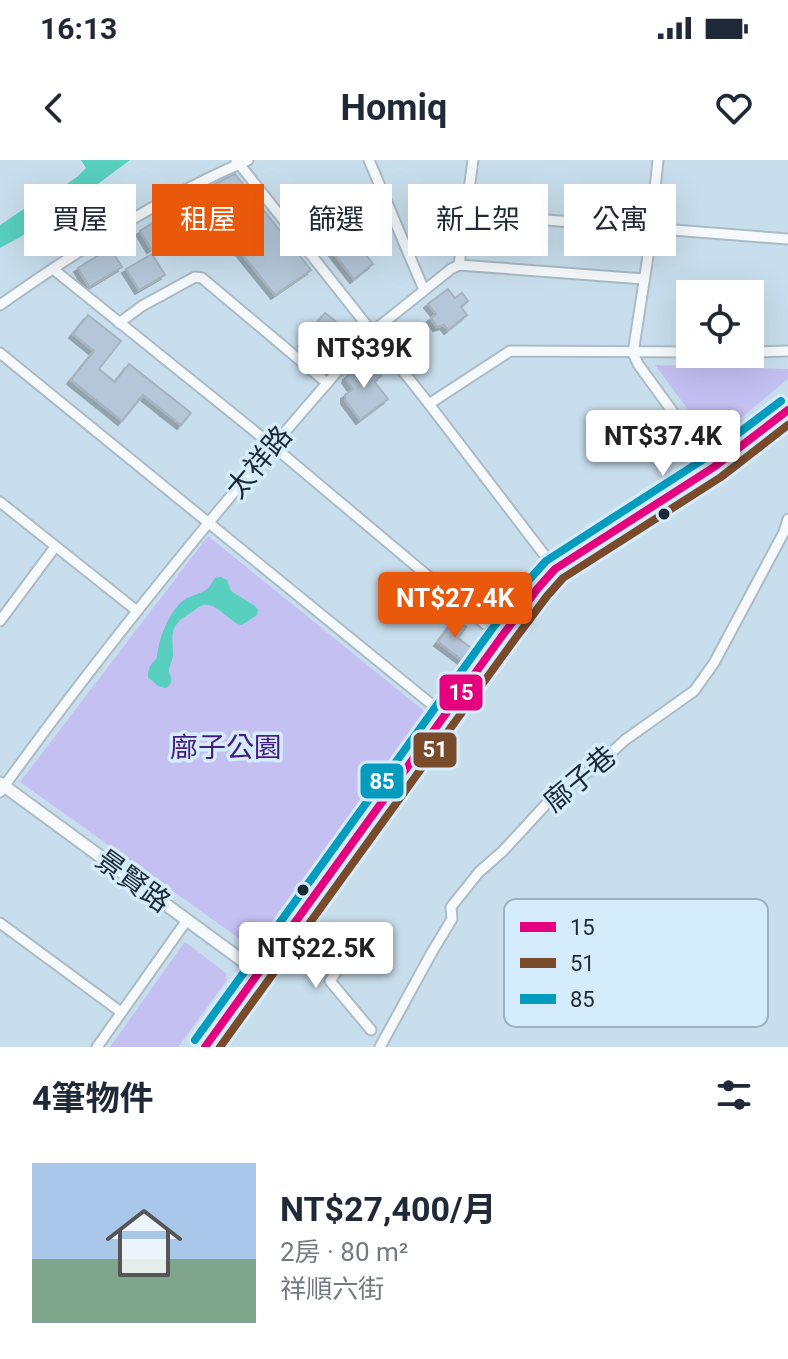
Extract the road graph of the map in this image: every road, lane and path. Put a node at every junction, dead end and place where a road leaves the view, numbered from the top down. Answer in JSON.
{"nodes":[{"id":1,"x":369,"y":160,"type":"edge"},
{"id":2,"x":473,"y":160,"type":"edge"},
{"id":3,"x":658,"y":160,"type":"edge"},
{"id":4,"x":241,"y":161,"type":"edge"},
{"id":5,"x":470,"y":184,"type":"edge"},
{"id":6,"x":656,"y":184,"type":"edge"},
{"id":7,"x":676,"y":230,"type":"edge"},
{"id":8,"x":788,"y":239,"type":"edge"},
{"id":9,"x":460,"y":256,"type":"edge"},
{"id":10,"x":647,"y":256,"type":"edge"},
{"id":11,"x":459,"y":265,"type":"junction"},
{"id":12,"x":53,"y":269,"type":"junction"},
{"id":13,"x":644,"y":279,"type":"junction"},
{"id":14,"x":424,"y":290,"type":"junction"},
{"id":15,"x":0,"y":305,"type":"edge"},
{"id":16,"x":119,"y":323,"type":"junction"},
{"id":17,"x":372,"y":332,"type":"junction"},
{"id":18,"x":788,"y":351,"type":"edge"},
{"id":19,"x":676,"y":352,"type":"edge"},
{"id":20,"x":764,"y":352,"type":"edge"},
{"id":21,"x":0,"y":353,"type":"edge"},
{"id":22,"x":633,"y":353,"type":"junction"},
{"id":23,"x":327,"y":383,"type":"junction"},
{"id":24,"x":429,"y":404,"type":"junction"},
{"id":25,"x":788,"y":410,"type":"edge"},
{"id":26,"x":788,"y":422,"type":"edge"},
{"id":27,"x":273,"y":446,"type":"junction"},
{"id":28,"x":716,"y":471,"type":"junction"},
{"id":29,"x":0,"y":502,"type":"edge"},
{"id":30,"x":788,"y":519,"type":"edge"},
{"id":31,"x":209,"y":522,"type":"junction"},
{"id":32,"x":55,"y":547,"type":"junction"},
{"id":33,"x":558,"y":573,"type":"junction"},
{"id":34,"x":137,"y":611,"type":"junction"},
{"id":35,"x":0,"y":621,"type":"edge"},
{"id":36,"x":506,"y":639,"type":"junction"},
{"id":37,"x":449,"y":718,"type":"junction"},
{"id":38,"x":1,"y":787,"type":"edge"},
{"id":39,"x":187,"y":920,"type":"junction"},
{"id":40,"x":0,"y":923,"type":"edge"},
{"id":41,"x":303,"y":927,"type":"junction"},
{"id":42,"x":263,"y":975,"type":"junction"},
{"id":43,"x":121,"y":1012,"type":"junction"},
{"id":44,"x":371,"y":1030,"type":"dead end"},
{"id":45,"x":97,"y":1047,"type":"edge"},
{"id":46,"x":205,"y":1047,"type":"edge"},
{"id":47,"x":216,"y":1047,"type":"edge"},
{"id":48,"x":380,"y":1047,"type":"edge"}],
"edges":[{"from":1,"to":14,"type":"street"},
{"from":2,"to":5,"type":"street"},
{"from":3,"to":6,"type":"street"},
{"from":4,"to":12,"type":"street"},
{"from":4,"to":17,"type":"street"},
{"from":7,"to":8,"type":"street"},
{"from":9,"to":11,"type":"street"},
{"from":10,"to":13,"type":"street"},
{"from":11,"to":13,"type":"street"},
{"from":11,"to":14,"type":"street","name":"太祥路"},
{"from":12,"to":15,"type":"street"},
{"from":12,"to":16,"type":"street"},
{"from":13,"to":22,"type":"street"},
{"from":14,"to":17,"type":"street","name":"太祥路"},
{"from":16,"to":23,"type":"street"},
{"from":16,"to":27,"type":"street"},
{"from":17,"to":23,"type":"street","name":"太祥路"},
{"from":17,"to":24,"type":"street"},
{"from":18,"to":20,"type":"street"},
{"from":19,"to":22,"type":"street"},
{"from":21,"to":31,"type":"street"},
{"from":22,"to":24,"type":"street"},
{"from":22,"to":28,"type":"street"},
{"from":23,"to":27,"type":"street","name":"太祥路"},
{"from":24,"to":33,"type":"street"},
{"from":25,"to":28,"type":"main road"},
{"from":26,"to":28,"type":"main road"},
{"from":27,"to":31,"type":"street","name":"太祥路"},
{"from":27,"to":36,"type":"street"},
{"from":28,"to":33,"type":"main road"},
{"from":29,"to":32,"type":"street"},
{"from":30,"to":48,"type":"street","name":"廍子巷"},
{"from":31,"to":34,"type":"street","name":"太祥路"},
{"from":31,"to":37,"type":"street"},
{"from":32,"to":34,"type":"street"},
{"from":32,"to":35,"type":"street"},
{"from":33,"to":36,"type":"main road"},
{"from":34,"to":38,"type":"street","name":"太祥路"},
{"from":36,"to":37,"type":"main road"},
{"from":37,"to":41,"type":"main road"},
{"from":37,"to":42,"type":"main road"},
{"from":38,"to":39,"type":"street","name":"景賢路"},
{"from":39,"to":42,"type":"street","name":"景賢路"},
{"from":39,"to":43,"type":"street"},
{"from":40,"to":43,"type":"street"},
{"from":41,"to":42,"type":"main road"},
{"from":41,"to":44,"type":"street"},
{"from":42,"to":46,"type":"main road"},
{"from":42,"to":47,"type":"main road"},
{"from":43,"to":45,"type":"street"}]}
